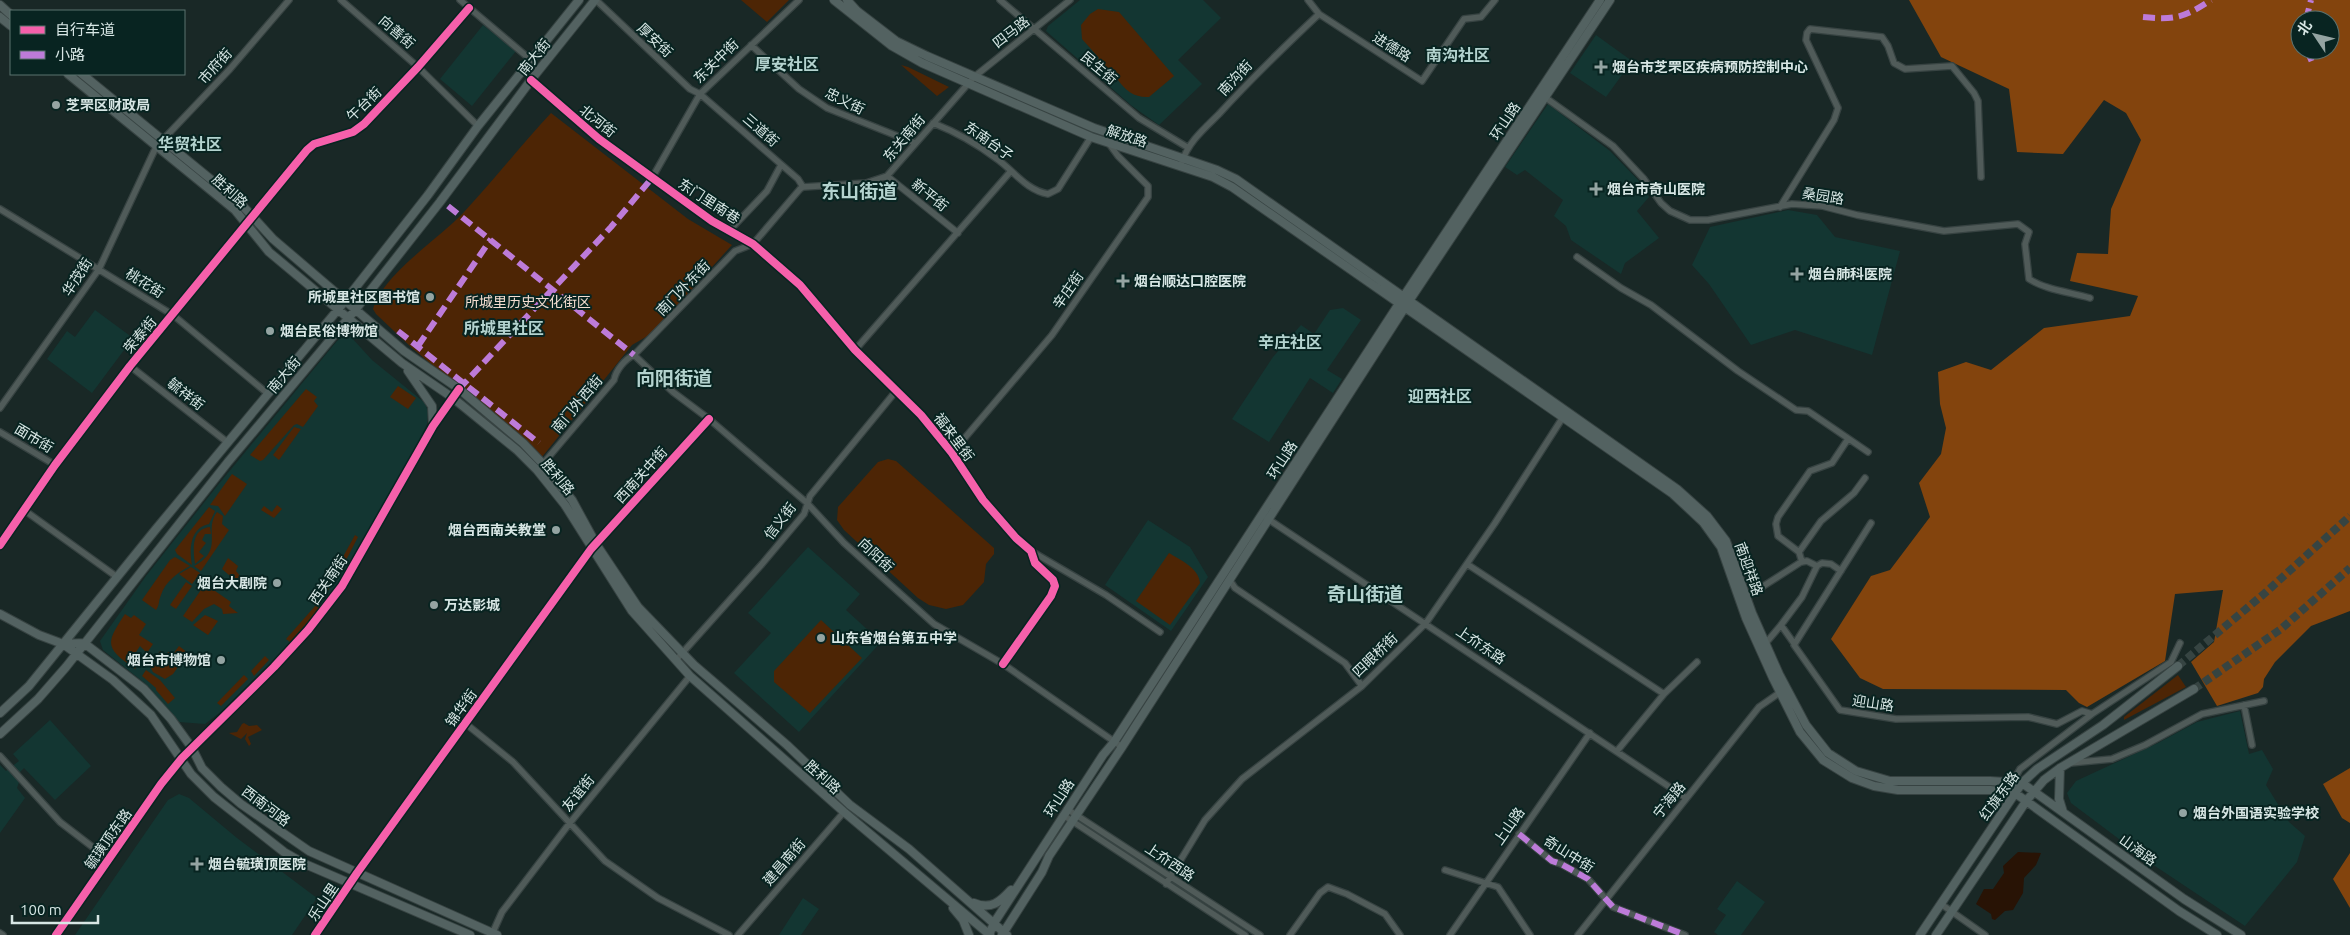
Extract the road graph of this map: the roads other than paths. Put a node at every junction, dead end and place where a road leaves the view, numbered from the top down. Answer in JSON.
{"nodes":[{"id":1,"x":289,"y":0,"type":"edge"},
{"id":2,"x":341,"y":0,"type":"edge"},
{"id":3,"x":460,"y":0,"type":"edge"},
{"id":4,"x":579,"y":0,"type":"edge"},
{"id":5,"x":596,"y":0,"type":"edge"},
{"id":6,"x":799,"y":0,"type":"edge"},
{"id":7,"x":834,"y":0,"type":"edge"},
{"id":8,"x":847,"y":0,"type":"edge"},
{"id":9,"x":1000,"y":0,"type":"edge"},
{"id":10,"x":1070,"y":0,"type":"edge"},
{"id":11,"x":1308,"y":0,"type":"edge"},
{"id":12,"x":1495,"y":0,"type":"edge"},
{"id":13,"x":1600,"y":0,"type":"edge"},
{"id":14,"x":1610,"y":0,"type":"edge"},
{"id":15,"x":0,"y":5,"type":"edge"},
{"id":16,"x":468,"y":8,"type":"junction"},
{"id":17,"x":10,"y":14,"type":"edge"},
{"id":18,"x":1319,"y":14,"type":"junction"},
{"id":19,"x":0,"y":17,"type":"edge"},
{"id":20,"x":10,"y":25,"type":"edge"},
{"id":21,"x":1035,"y":30,"type":"junction"},
{"id":22,"x":751,"y":45,"type":"junction"},
{"id":23,"x":531,"y":60,"type":"junction"},
{"id":24,"x":418,"y":67,"type":"junction"},
{"id":25,"x":69,"y":75,"type":"edge"},
{"id":26,"x":83,"y":75,"type":"edge"},
{"id":27,"x":974,"y":76,"type":"junction"},
{"id":28,"x":531,"y":80,"type":"junction"},
{"id":29,"x":968,"y":84,"type":"junction"},
{"id":30,"x":700,"y":94,"type":"junction"},
{"id":31,"x":1546,"y":98,"type":"junction"},
{"id":32,"x":933,"y":123,"type":"junction"},
{"id":33,"x":478,"y":126,"type":"junction"},
{"id":34,"x":1113,"y":135,"type":"junction"},
{"id":35,"x":1092,"y":137,"type":"junction"},
{"id":36,"x":162,"y":141,"type":"junction"},
{"id":37,"x":915,"y":143,"type":"junction"},
{"id":38,"x":1110,"y":144,"type":"junction"},
{"id":39,"x":156,"y":147,"type":"junction"},
{"id":40,"x":1187,"y":147,"type":"junction"},
{"id":41,"x":1182,"y":163,"type":"junction"},
{"id":42,"x":782,"y":165,"type":"junction"},
{"id":43,"x":1011,"y":171,"type":"junction"},
{"id":44,"x":887,"y":176,"type":"junction"},
{"id":45,"x":1981,"y":177,"type":"dead end"},
{"id":46,"x":652,"y":178,"type":"junction"},
{"id":47,"x":803,"y":186,"type":"junction"},
{"id":48,"x":1780,"y":206,"type":"junction"},
{"id":49,"x":0,"y":209,"type":"edge"},
{"id":50,"x":250,"y":221,"type":"junction"},
{"id":51,"x":730,"y":230,"type":"junction"},
{"id":52,"x":958,"y":233,"type":"junction"},
{"id":53,"x":753,"y":244,"type":"junction"},
{"id":54,"x":1577,"y":257,"type":"dead end"},
{"id":55,"x":99,"y":268,"type":"junction"},
{"id":56,"x":2090,"y":298,"type":"dead end"},
{"id":57,"x":346,"y":301,"type":"junction"},
{"id":58,"x":1405,"y":302,"type":"junction"},
{"id":59,"x":356,"y":309,"type":"junction"},
{"id":60,"x":338,"y":310,"type":"junction"},
{"id":61,"x":173,"y":315,"type":"junction"},
{"id":62,"x":348,"y":318,"type":"junction"},
{"id":63,"x":855,"y":350,"type":"junction"},
{"id":64,"x":634,"y":355,"type":"junction"},
{"id":65,"x":402,"y":363,"type":"junction"},
{"id":66,"x":130,"y":366,"type":"junction"},
{"id":67,"x":459,"y":389,"type":"junction"},
{"id":68,"x":896,"y":391,"type":"junction"},
{"id":69,"x":267,"y":393,"type":"junction"},
{"id":70,"x":453,"y":398,"type":"junction"},
{"id":71,"x":0,"y":408,"type":"edge"},
{"id":72,"x":1565,"y":413,"type":"junction"},
{"id":73,"x":709,"y":419,"type":"junction"},
{"id":74,"x":433,"y":426,"type":"junction"},
{"id":75,"x":0,"y":432,"type":"edge"},
{"id":76,"x":1848,"y":439,"type":"junction"},
{"id":77,"x":227,"y":442,"type":"junction"},
{"id":78,"x":1868,"y":452,"type":"dead end"},
{"id":79,"x":952,"y":453,"type":"junction"},
{"id":80,"x":544,"y":464,"type":"junction"},
{"id":81,"x":55,"y":465,"type":"junction"},
{"id":82,"x":537,"y":470,"type":"junction"},
{"id":83,"x":1865,"y":478,"type":"dead end"},
{"id":84,"x":807,"y":503,"type":"junction"},
{"id":85,"x":24,"y":510,"type":"junction"},
{"id":86,"x":1261,"y":514,"type":"junction"},
{"id":87,"x":1268,"y":520,"type":"junction"},
{"id":88,"x":1871,"y":523,"type":"dead end"},
{"id":89,"x":0,"y":545,"type":"edge"},
{"id":90,"x":594,"y":546,"type":"junction"},
{"id":91,"x":1031,"y":551,"type":"junction"},
{"id":92,"x":1799,"y":552,"type":"junction"},
{"id":93,"x":1802,"y":562,"type":"junction"},
{"id":94,"x":1467,"y":564,"type":"junction"},
{"id":95,"x":1816,"y":566,"type":"junction"},
{"id":96,"x":1841,"y":571,"type":"junction"},
{"id":97,"x":117,"y":577,"type":"junction"},
{"id":98,"x":1231,"y":577,"type":"junction"},
{"id":99,"x":1743,"y":600,"type":"junction"},
{"id":100,"x":0,"y":614,"type":"edge"},
{"id":101,"x":1426,"y":623,"type":"junction"},
{"id":102,"x":1781,"y":625,"type":"junction"},
{"id":103,"x":1160,"y":632,"type":"dead end"},
{"id":104,"x":1793,"y":642,"type":"dead end"},
{"id":105,"x":84,"y":643,"type":"junction"},
{"id":106,"x":2180,"y":643,"type":"dead end"},
{"id":107,"x":63,"y":644,"type":"junction"},
{"id":108,"x":1765,"y":644,"type":"junction"},
{"id":109,"x":77,"y":652,"type":"junction"},
{"id":110,"x":682,"y":652,"type":"junction"},
{"id":111,"x":676,"y":660,"type":"junction"},
{"id":112,"x":1697,"y":662,"type":"dead end"},
{"id":113,"x":1003,"y":664,"type":"junction"},
{"id":114,"x":2178,"y":666,"type":"tunnel mouth"},
{"id":115,"x":690,"y":676,"type":"junction"},
{"id":116,"x":1362,"y":686,"type":"junction"},
{"id":117,"x":2194,"y":689,"type":"tunnel mouth"},
{"id":118,"x":1783,"y":691,"type":"junction"},
{"id":119,"x":1664,"y":694,"type":"junction"},
{"id":120,"x":2264,"y":701,"type":"dead end"},
{"id":121,"x":2244,"y":705,"type":"junction"},
{"id":122,"x":0,"y":713,"type":"edge"},
{"id":123,"x":2092,"y":714,"type":"junction"},
{"id":124,"x":466,"y":723,"type":"junction"},
{"id":125,"x":1590,"y":733,"type":"junction"},
{"id":126,"x":0,"y":734,"type":"edge"},
{"id":127,"x":1114,"y":742,"type":"junction"},
{"id":128,"x":2252,"y":745,"type":"dead end"},
{"id":129,"x":1122,"y":747,"type":"junction"},
{"id":130,"x":192,"y":748,"type":"junction"},
{"id":131,"x":1617,"y":751,"type":"junction"},
{"id":132,"x":0,"y":756,"type":"edge"},
{"id":133,"x":182,"y":758,"type":"junction"},
{"id":134,"x":2068,"y":763,"type":"junction"},
{"id":135,"x":2060,"y":768,"type":"junction"},
{"id":136,"x":2022,"y":783,"type":"junction"},
{"id":137,"x":2034,"y":790,"type":"junction"},
{"id":138,"x":2015,"y":793,"type":"junction"},
{"id":139,"x":1686,"y":798,"type":"junction"},
{"id":140,"x":2027,"y":800,"type":"junction"},
{"id":141,"x":850,"y":805,"type":"junction"},
{"id":142,"x":844,"y":812,"type":"junction"},
{"id":143,"x":1065,"y":812,"type":"junction"},
{"id":144,"x":2063,"y":812,"type":"junction"},
{"id":145,"x":1075,"y":818,"type":"junction"},
{"id":146,"x":569,"y":824,"type":"junction"},
{"id":147,"x":1519,"y":834,"type":"junction"},
{"id":148,"x":1445,"y":870,"type":"dead end"},
{"id":149,"x":1028,"y":872,"type":"junction"},
{"id":150,"x":357,"y":873,"type":"junction"},
{"id":151,"x":1170,"y":877,"type":"junction"},
{"id":152,"x":350,"y":882,"type":"junction"},
{"id":153,"x":1166,"y":884,"type":"junction"},
{"id":154,"x":1484,"y":884,"type":"junction"},
{"id":155,"x":943,"y":895,"type":"junction"},
{"id":156,"x":1606,"y":898,"type":"junction"},
{"id":157,"x":966,"y":899,"type":"junction"},
{"id":158,"x":1941,"y":904,"type":"junction"},
{"id":159,"x":76,"y":906,"type":"junction"},
{"id":160,"x":1952,"y":912,"type":"junction"},
{"id":161,"x":994,"y":923,"type":"junction"},
{"id":162,"x":494,"y":934,"type":"edge"},
{"id":163,"x":1004,"y":934,"type":"edge"},
{"id":164,"x":56,"y":935,"type":"edge"},
{"id":165,"x":316,"y":935,"type":"edge"},
{"id":166,"x":470,"y":935,"type":"edge"},
{"id":167,"x":729,"y":935,"type":"edge"},
{"id":168,"x":738,"y":935,"type":"edge"},
{"id":169,"x":969,"y":935,"type":"edge"},
{"id":170,"x":990,"y":935,"type":"edge"},
{"id":171,"x":1245,"y":935,"type":"edge"},
{"id":172,"x":1260,"y":935,"type":"edge"},
{"id":173,"x":1290,"y":935,"type":"edge"},
{"id":174,"x":1400,"y":935,"type":"edge"},
{"id":175,"x":1450,"y":935,"type":"edge"},
{"id":176,"x":1530,"y":935,"type":"edge"},
{"id":177,"x":1578,"y":935,"type":"edge"},
{"id":178,"x":1685,"y":935,"type":"edge"},
{"id":179,"x":1920,"y":935,"type":"edge"},
{"id":180,"x":1936,"y":935,"type":"edge"},
{"id":181,"x":1985,"y":935,"type":"edge"},
{"id":182,"x":2217,"y":935,"type":"edge"},
{"id":183,"x":2241,"y":935,"type":"edge"}],
"edges":[{"from":1,"to":36,"type":"street","name":"市府街"},
{"from":2,"to":24,"type":"street","name":"向善街"},
{"from":3,"to":16,"type":"street"},
{"from":4,"to":23,"type":"main road","name":"南大街"},
{"from":5,"to":28,"type":"main road","name":"南大街"},
{"from":5,"to":30,"type":"street","name":"厚安街"},
{"from":6,"to":22,"type":"street","name":"东关中街"},
{"from":7,"to":29,"type":"main road","name":"解放路"},
{"from":8,"to":27,"type":"main road","name":"解放路"},
{"from":9,"to":21,"type":"street","name":"民生街"},
{"from":10,"to":21,"type":"street","name":"四马路"},
{"from":11,"to":18,"type":"street","name":"进德路"},
{"from":12,"to":18,"type":"street","name":"进德路"},
{"from":13,"to":58,"type":"main road","name":"环山路"},
{"from":14,"to":31,"type":"main road","name":"环山路"},
{"from":15,"to":17,"type":"main road"},
{"from":16,"to":23,"type":"street"},
{"from":16,"to":24,"type":"street","name":"午台街"},
{"from":18,"to":40,"type":"street","name":"南沟街"},
{"from":19,"to":20,"type":"main road"},
{"from":21,"to":27,"type":"street","name":"四马路"},
{"from":21,"to":40,"type":"street","name":"民生街"},
{"from":22,"to":30,"type":"street","name":"东关中街"},
{"from":22,"to":37,"type":"street","name":"忠义街"},
{"from":23,"to":33,"type":"main road","name":"南大街"},
{"from":24,"to":33,"type":"street","name":"向善街"},
{"from":24,"to":50,"type":"street","name":"午台街"},
{"from":25,"to":39,"type":"main road","name":"胜利路"},
{"from":26,"to":36,"type":"main road","name":"胜利路"},
{"from":27,"to":29,"type":"street","name":"四马路"},
{"from":27,"to":34,"type":"main road","name":"解放路"},
{"from":28,"to":46,"type":"street","name":"北河街"},
{"from":28,"to":59,"type":"main road","name":"南大街"},
{"from":29,"to":32,"type":"street","name":"东关南街"},
{"from":29,"to":35,"type":"main road","name":"解放路"},
{"from":30,"to":42,"type":"street","name":"三道街"},
{"from":30,"to":46,"type":"street","name":"东关中街"},
{"from":31,"to":48,"type":"street","name":"桑园路"},
{"from":31,"to":58,"type":"main road","name":"环山路"},
{"from":32,"to":37,"type":"street","name":"东关南街"},
{"from":32,"to":43,"type":"street","name":"东南台子"},
{"from":33,"to":57,"type":"main road","name":"南大街"},
{"from":34,"to":38,"type":"street"},
{"from":34,"to":41,"type":"main road","name":"解放路"},
{"from":35,"to":38,"type":"main road","name":"解放路"},
{"from":35,"to":43,"type":"street"},
{"from":36,"to":39,"type":"street","name":"市府街"},
{"from":36,"to":50,"type":"main road","name":"胜利路"},
{"from":37,"to":44,"type":"street","name":"东关南街"},
{"from":38,"to":41,"type":"main road","name":"解放路"},
{"from":38,"to":79,"type":"street","name":"辛庄街"},
{"from":39,"to":50,"type":"main road","name":"胜利路"},
{"from":39,"to":55,"type":"street","name":"华茂街"},
{"from":40,"to":41,"type":"street","name":"南沟街"},
{"from":41,"to":58,"type":"main road","name":"解放路"},
{"from":42,"to":47,"type":"street","name":"三道街"},
{"from":42,"to":51,"type":"street"},
{"from":43,"to":52,"type":"street","name":"东南台子"},
{"from":44,"to":47,"type":"street","name":"东关南街"},
{"from":44,"to":52,"type":"street","name":"新平街"},
{"from":45,"to":48,"type":"street"},
{"from":46,"to":51,"type":"street","name":"东门里南巷"},
{"from":47,"to":53,"type":"street"},
{"from":48,"to":56,"type":"street","name":"桑园路"},
{"from":49,"to":55,"type":"street","name":"桃花街"},
{"from":50,"to":57,"type":"main road","name":"胜利路"},
{"from":50,"to":60,"type":"main road","name":"胜利路"},
{"from":50,"to":61,"type":"street","name":"荣泰街"},
{"from":51,"to":53,"type":"street","name":"东门里南巷"},
{"from":52,"to":63,"type":"street","name":"东南台子"},
{"from":53,"to":63,"type":"street","name":"福来里街"},
{"from":53,"to":64,"type":"street","name":"南门外东街"},
{"from":54,"to":76,"type":"street"},
{"from":55,"to":61,"type":"street","name":"桃花街"},
{"from":55,"to":71,"type":"street","name":"华茂街"},
{"from":57,"to":59,"type":"main road","name":"胜利路"},
{"from":57,"to":60,"type":"main road","name":"南大街"},
{"from":58,"to":72,"type":"main road","name":"南迎祥路"},
{"from":58,"to":86,"type":"main road","name":"环山路"},
{"from":58,"to":87,"type":"main road","name":"环山路"},
{"from":59,"to":62,"type":"main road","name":"南大街"},
{"from":59,"to":67,"type":"main road","name":"胜利路"},
{"from":60,"to":62,"type":"main road","name":"胜利路"},
{"from":60,"to":69,"type":"main road","name":"南大街"},
{"from":61,"to":66,"type":"street","name":"荣泰街"},
{"from":61,"to":69,"type":"street","name":"桃花街"},
{"from":62,"to":65,"type":"main road","name":"胜利路"},
{"from":62,"to":105,"type":"main road","name":"南大街"},
{"from":63,"to":68,"type":"street","name":"福来里街"},
{"from":64,"to":73,"type":"street","name":"向阳街"},
{"from":64,"to":80,"type":"street","name":"南门外西街"},
{"from":65,"to":70,"type":"main road","name":"胜利路"},
{"from":65,"to":74,"type":"main road"},
{"from":66,"to":77,"type":"street","name":"毓祥街"},
{"from":66,"to":81,"type":"street","name":"荣泰街"},
{"from":67,"to":70,"type":"street","name":"西关南街"},
{"from":67,"to":80,"type":"main road","name":"胜利路"},
{"from":68,"to":79,"type":"street","name":"福来里街"},
{"from":68,"to":84,"type":"street","name":"信义街"},
{"from":69,"to":77,"type":"main road","name":"南大街"},
{"from":70,"to":74,"type":"street","name":"西关南街"},
{"from":70,"to":82,"type":"main road","name":"胜利路"},
{"from":72,"to":94,"type":"street","name":"四眼桥街"},
{"from":72,"to":99,"type":"main road","name":"南迎祥路"},
{"from":73,"to":84,"type":"street","name":"向阳街"},
{"from":73,"to":90,"type":"street","name":"西南关中街"},
{"from":74,"to":130,"type":"street","name":"西关南街"},
{"from":75,"to":81,"type":"street","name":"面市街"},
{"from":76,"to":78,"type":"street"},
{"from":76,"to":92,"type":"street"},
{"from":77,"to":97,"type":"main road","name":"南大街"},
{"from":79,"to":91,"type":"street","name":"福来里街"},
{"from":80,"to":82,"type":"street","name":"南门外西街"},
{"from":80,"to":90,"type":"main road","name":"胜利路"},
{"from":81,"to":85,"type":"street","name":"荣泰街"},
{"from":82,"to":90,"type":"main road","name":"胜利路"},
{"from":83,"to":92,"type":"street"},
{"from":84,"to":110,"type":"street","name":"信义街"},
{"from":84,"to":113,"type":"street","name":"向阳街"},
{"from":85,"to":89,"type":"street","name":"荣泰街"},
{"from":85,"to":97,"type":"street"},
{"from":86,"to":87,"type":"street","name":"上夼东路"},
{"from":86,"to":127,"type":"main road","name":"环山路"},
{"from":87,"to":98,"type":"main road","name":"环山路"},
{"from":87,"to":101,"type":"street","name":"上夼东路"},
{"from":88,"to":96,"type":"street","name":"迎山路"},
{"from":90,"to":110,"type":"main road","name":"胜利路"},
{"from":90,"to":111,"type":"main road","name":"胜利路"},
{"from":90,"to":124,"type":"street","name":"锦华街"},
{"from":91,"to":103,"type":"street","name":"福来里街"},
{"from":91,"to":113,"type":"street","name":"福来里街"},
{"from":92,"to":93,"type":"street"},
{"from":93,"to":95,"type":"street"},
{"from":93,"to":99,"type":"street"},
{"from":94,"to":101,"type":"street","name":"四眼桥街"},
{"from":94,"to":119,"type":"street"},
{"from":95,"to":96,"type":"street"},
{"from":95,"to":102,"type":"street"},
{"from":96,"to":123,"type":"street","name":"迎山路"},
{"from":97,"to":107,"type":"main road","name":"南大街"},
{"from":98,"to":116,"type":"street"},
{"from":98,"to":129,"type":"main road","name":"环山路"},
{"from":99,"to":108,"type":"main road","name":"南迎祥路"},
{"from":99,"to":118,"type":"main road","name":"南迎祥路"},
{"from":100,"to":107,"type":"main road","name":"西南河路"},
{"from":101,"to":116,"type":"street","name":"四眼桥街"},
{"from":101,"to":125,"type":"street","name":"上夼东路"},
{"from":102,"to":104,"type":"street"},
{"from":102,"to":108,"type":"street"},
{"from":105,"to":107,"type":"main road","name":"西南河路"},
{"from":105,"to":109,"type":"main road","name":"南大街"},
{"from":105,"to":130,"type":"main road","name":"西南河路"},
{"from":106,"to":123,"type":"street"},
{"from":107,"to":109,"type":"main road","name":"西南河路"},
{"from":107,"to":122,"type":"main road","name":"南大街"},
{"from":108,"to":118,"type":"main road","name":"南迎祥路"},
{"from":109,"to":126,"type":"main road","name":"南大街"},
{"from":109,"to":133,"type":"main road","name":"西南河路"},
{"from":110,"to":111,"type":"street","name":"信义街"},
{"from":110,"to":141,"type":"main road","name":"胜利路"},
{"from":111,"to":115,"type":"main road","name":"胜利路"},
{"from":112,"to":119,"type":"street"},
{"from":113,"to":127,"type":"street","name":"向阳街"},
{"from":114,"to":136,"type":"main road","name":"红旗东路"},
{"from":115,"to":142,"type":"main road","name":"胜利路"},
{"from":115,"to":146,"type":"street","name":"友谊街"},
{"from":116,"to":151,"type":"street","name":"四眼桥街"},
{"from":117,"to":134,"type":"main road","name":"红旗东路"},
{"from":118,"to":136,"type":"main road","name":"南迎祥路"},
{"from":118,"to":138,"type":"main road","name":"南迎祥路"},
{"from":118,"to":139,"type":"street","name":"宁海路"},
{"from":119,"to":131,"type":"street"},
{"from":120,"to":121,"type":"street"},
{"from":121,"to":128,"type":"street"},
{"from":121,"to":134,"type":"street"},
{"from":123,"to":136,"type":"street"},
{"from":124,"to":146,"type":"street"},
{"from":124,"to":150,"type":"street","name":"锦华街"},
{"from":125,"to":131,"type":"street","name":"上夼东路"},
{"from":125,"to":147,"type":"street","name":"上山路"},
{"from":127,"to":129,"type":"street","name":"向阳街"},
{"from":127,"to":143,"type":"main road","name":"环山路"},
{"from":129,"to":145,"type":"main road","name":"环山路"},
{"from":130,"to":133,"type":"street","name":"西关南街"},
{"from":130,"to":150,"type":"main road","name":"西南河路"},
{"from":131,"to":139,"type":"street","name":"上夼东路"},
{"from":132,"to":159,"type":"street"},
{"from":133,"to":152,"type":"main road","name":"西南河路"},
{"from":133,"to":159,"type":"street","name":"毓璜顶东路"},
{"from":134,"to":135,"type":"main road","name":"红旗东路"},
{"from":135,"to":137,"type":"main road","name":"红旗东路"},
{"from":135,"to":144,"type":"main road"},
{"from":136,"to":137,"type":"main road","name":"山海路"},
{"from":136,"to":138,"type":"main road","name":"红旗东路"},
{"from":137,"to":140,"type":"main road","name":"红旗东路"},
{"from":137,"to":144,"type":"main road","name":"山海路"},
{"from":138,"to":140,"type":"main road","name":"山海路"},
{"from":138,"to":158,"type":"main road","name":"红旗东路"},
{"from":139,"to":156,"type":"street","name":"宁海路"},
{"from":140,"to":160,"type":"main road","name":"红旗东路"},
{"from":140,"to":182,"type":"main road","name":"山海路"},
{"from":141,"to":142,"type":"main road","name":"建昌南街"},
{"from":141,"to":157,"type":"main road","name":"胜利路"},
{"from":142,"to":155,"type":"main road","name":"胜利路"},
{"from":142,"to":168,"type":"street","name":"建昌南街"},
{"from":143,"to":145,"type":"street","name":"上夼西路"},
{"from":143,"to":149,"type":"main road","name":"环山路"},
{"from":144,"to":183,"type":"main road","name":"山海路"},
{"from":145,"to":151,"type":"street","name":"上夼西路"},
{"from":145,"to":153,"type":"street","name":"上夼西路"},
{"from":145,"to":163,"type":"main road","name":"环山路"},
{"from":146,"to":162,"type":"street","name":"友谊街"},
{"from":146,"to":167,"type":"street"},
{"from":147,"to":154,"type":"street","name":"上山路"},
{"from":147,"to":156,"type":"street","name":"奇山中街"},
{"from":148,"to":154,"type":"street"},
{"from":149,"to":157,"type":"main road"},
{"from":149,"to":161,"type":"main road","name":"环山路"},
{"from":150,"to":152,"type":"street","name":"锦华街"},
{"from":150,"to":162,"type":"main road","name":"西南河路"},
{"from":151,"to":153,"type":"street","name":"四眼桥街"},
{"from":151,"to":172,"type":"street","name":"上夼西路"},
{"from":152,"to":165,"type":"street","name":"乐山里"},
{"from":152,"to":166,"type":"main road","name":"西南河路"},
{"from":153,"to":171,"type":"street","name":"上夼西路"},
{"from":154,"to":175,"type":"street","name":"上山路"},
{"from":154,"to":176,"type":"street"},
{"from":155,"to":169,"type":"main road"},
{"from":155,"to":170,"type":"main road","name":"胜利路"},
{"from":156,"to":177,"type":"street","name":"宁海路"},
{"from":156,"to":178,"type":"street","name":"奇山中街"},
{"from":157,"to":161,"type":"main road","name":"胜利路"},
{"from":158,"to":160,"type":"street"},
{"from":158,"to":179,"type":"main road","name":"红旗东路"},
{"from":159,"to":164,"type":"street","name":"毓璜顶东路"},
{"from":160,"to":180,"type":"main road","name":"红旗东路"},
{"from":160,"to":181,"type":"street"},
{"from":161,"to":163,"type":"main road","name":"胜利路"},
{"from":161,"to":170,"type":"main road","name":"环山路"},
{"from":173,"to":174,"type":"street"}]}
